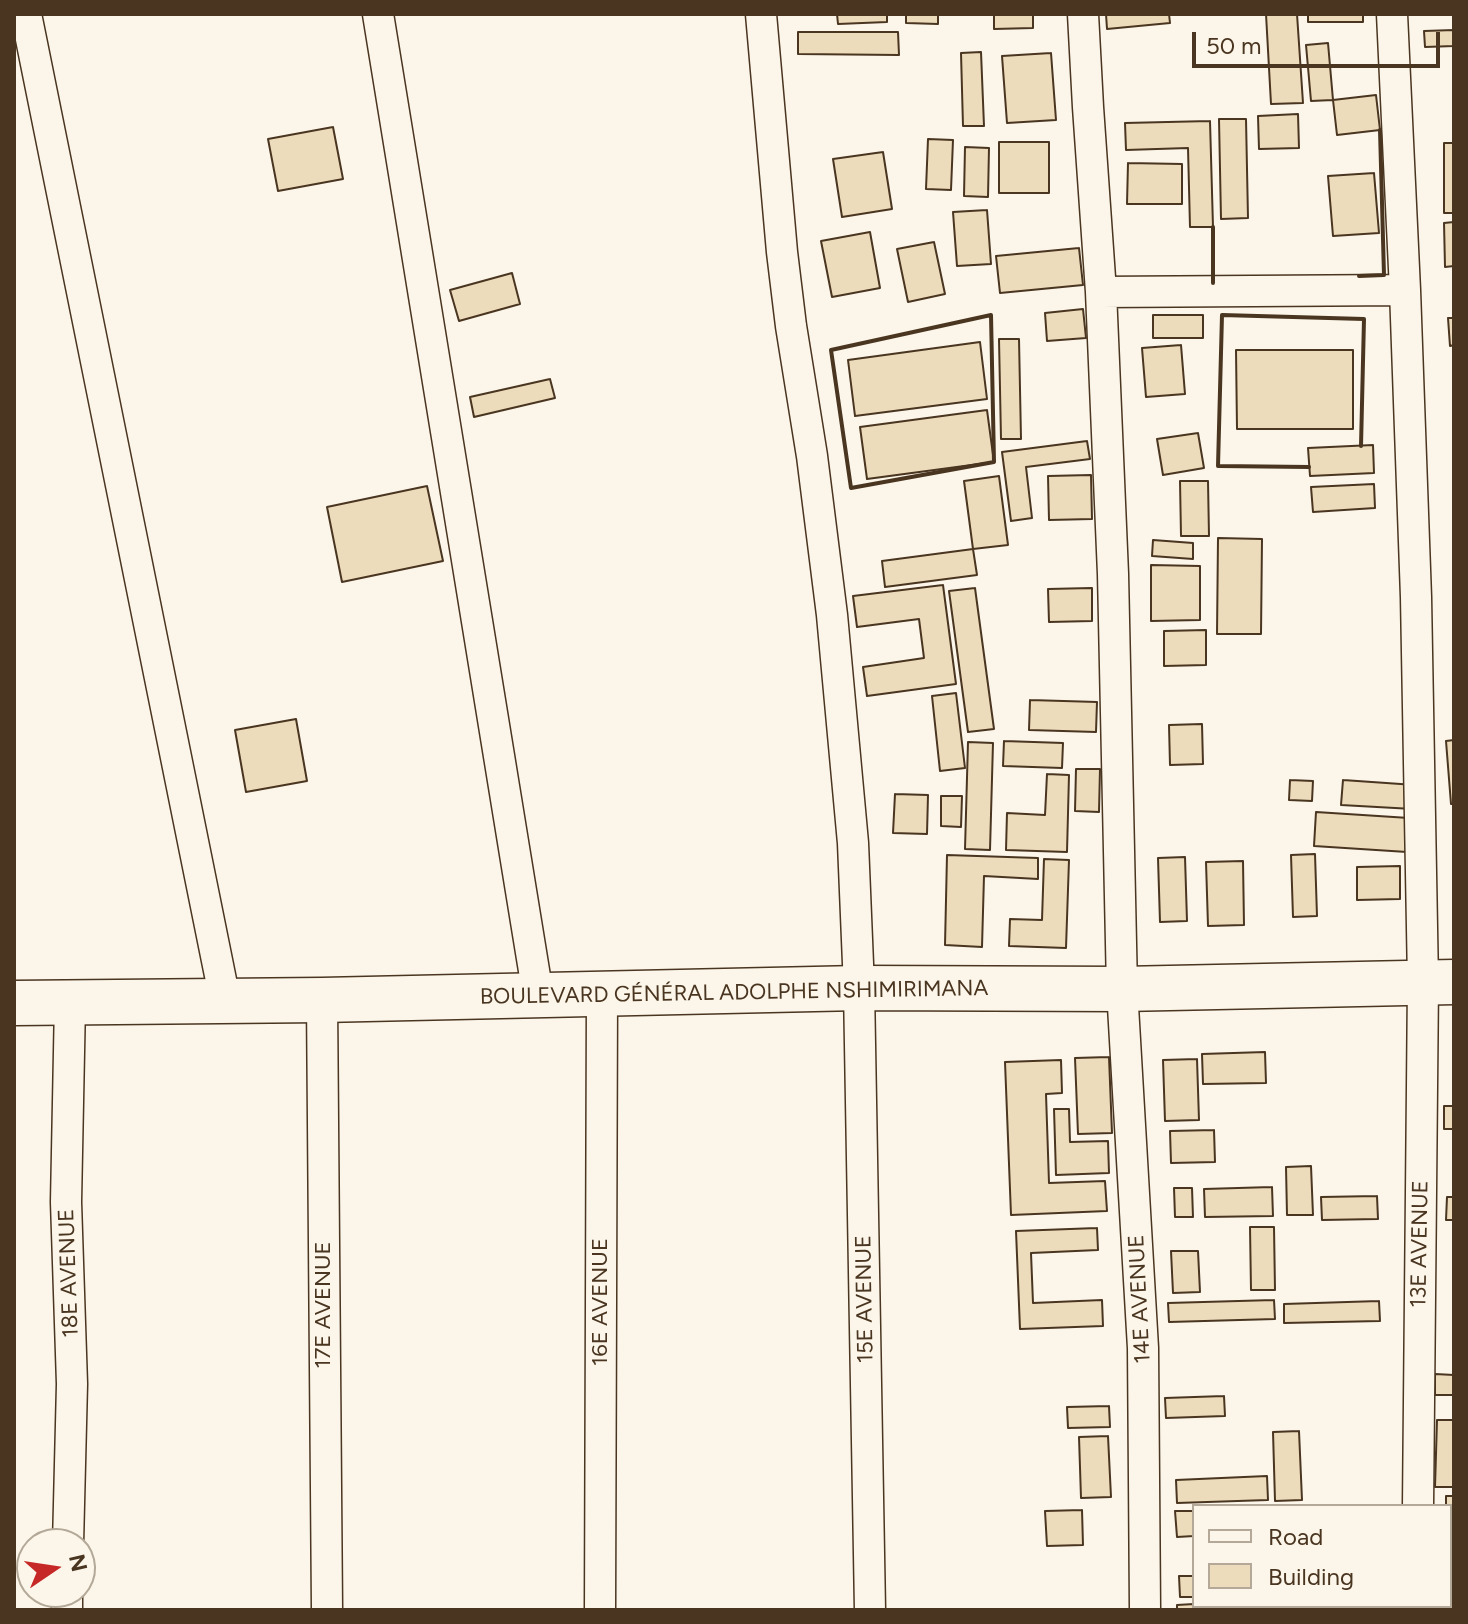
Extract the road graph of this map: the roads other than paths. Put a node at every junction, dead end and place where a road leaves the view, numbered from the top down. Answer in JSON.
{"nodes":[{"id":1,"x":26,"y":14,"type":"edge"},
{"id":2,"x":378,"y":14,"type":"edge"},
{"id":3,"x":761,"y":14,"type":"edge"},
{"id":4,"x":1083,"y":14,"type":"edge"},
{"id":5,"x":1392,"y":14,"type":"edge"},
{"id":6,"x":1405,"y":290,"type":"junction"},
{"id":7,"x":1101,"y":292,"type":"junction"},
{"id":8,"x":1438,"y":982,"type":"edge"},
{"id":9,"x":859,"y":988,"type":"junction"},
{"id":10,"x":1122,"y":989,"type":"junction"},
{"id":11,"x":602,"y":994,"type":"junction"},
{"id":12,"x":538,"y":995,"type":"junction"},
{"id":13,"x":225,"y":1000,"type":"junction"},
{"id":14,"x":322,"y":1000,"type":"junction"},
{"id":15,"x":70,"y":1002,"type":"junction"},
{"id":16,"x":14,"y":1003,"type":"edge"},
{"id":17,"x":1418,"y":1504,"type":"edge"},
{"id":18,"x":68,"y":1528,"type":"edge"},
{"id":19,"x":327,"y":1610,"type":"edge"},
{"id":20,"x":600,"y":1610,"type":"edge"},
{"id":21,"x":870,"y":1610,"type":"edge"},
{"id":22,"x":1145,"y":1610,"type":"edge"}],
"edges":[{"from":1,"to":13,"type":"street"},
{"from":2,"to":12,"type":"street"},
{"from":3,"to":9,"type":"street","name":"15E AVENUE"},
{"from":4,"to":7,"type":"street","name":"14E AVENUE"},
{"from":5,"to":6,"type":"street","name":"13E AVENUE"},
{"from":6,"to":7,"type":"street"},
{"from":6,"to":8,"type":"street","name":"13E AVENUE"},
{"from":7,"to":10,"type":"street","name":"14E AVENUE"},
{"from":8,"to":10,"type":"main road","name":"BOULEVARD GÉNÉRAL ADOLPHE NSHIMIRIMANA"},
{"from":8,"to":17,"type":"street","name":"13E AVENUE"},
{"from":9,"to":10,"type":"main road","name":"BOULEVARD GÉNÉRAL ADOLPHE NSHIMIRIMANA"},
{"from":9,"to":11,"type":"main road","name":"BOULEVARD GÉNÉRAL ADOLPHE NSHIMIRIMANA"},
{"from":9,"to":21,"type":"street","name":"15E AVENUE"},
{"from":10,"to":22,"type":"street","name":"14E AVENUE"},
{"from":11,"to":12,"type":"main road","name":"BOULEVARD GÉNÉRAL ADOLPHE NSHIMIRIMANA"},
{"from":11,"to":20,"type":"street","name":"16E AVENUE"},
{"from":12,"to":14,"type":"main road","name":"BOULEVARD GÉNÉRAL ADOLPHE NSHIMIRIMANA"},
{"from":13,"to":14,"type":"main road","name":"BOULEVARD GÉNÉRAL ADOLPHE NSHIMIRIMANA"},
{"from":13,"to":15,"type":"main road","name":"BOULEVARD GÉNÉRAL ADOLPHE NSHIMIRIMANA"},
{"from":14,"to":19,"type":"street","name":"17E AVENUE"},
{"from":15,"to":16,"type":"main road","name":"BOULEVARD GÉNÉRAL ADOLPHE NSHIMIRIMANA"},
{"from":15,"to":18,"type":"street","name":"18E AVENUE"}]}
